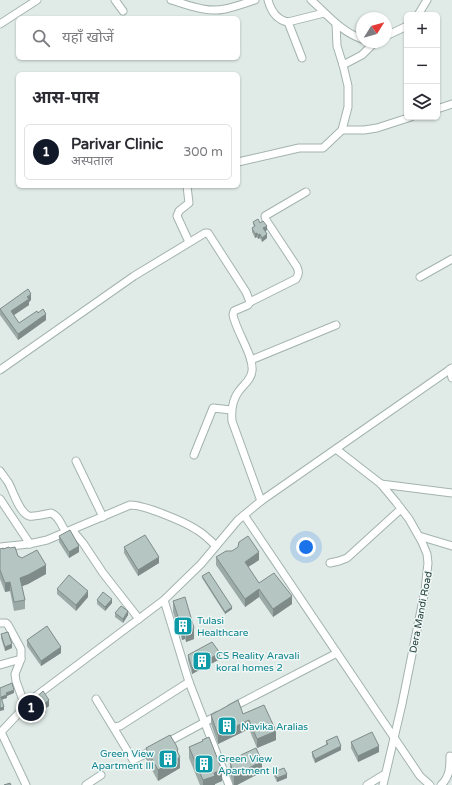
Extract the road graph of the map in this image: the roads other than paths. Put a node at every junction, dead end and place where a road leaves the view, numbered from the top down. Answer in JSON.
{"nodes":[{"id":1,"x":37,"y":0,"type":"edge"},
{"id":2,"x":115,"y":0,"type":"edge"},
{"id":3,"x":171,"y":0,"type":"edge"},
{"id":4,"x":255,"y":0,"type":"edge"},
{"id":5,"x":268,"y":0,"type":"edge"},
{"id":6,"x":311,"y":0,"type":"edge"},
{"id":7,"x":426,"y":0,"type":"edge"},
{"id":8,"x":123,"y":11,"type":"dead end"},
{"id":9,"x":420,"y":12,"type":"edge"},
{"id":10,"x":324,"y":13,"type":"junction"},
{"id":11,"x":288,"y":22,"type":"junction"},
{"id":12,"x":0,"y":24,"type":"edge"},
{"id":13,"x":336,"y":24,"type":"junction"},
{"id":14,"x":404,"y":27,"type":"edge"},
{"id":15,"x":392,"y":33,"type":"edge"},
{"id":16,"x":356,"y":36,"type":"edge"},
{"id":17,"x":369,"y":48,"type":"edge"},
{"id":18,"x":302,"y":58,"type":"dead end"},
{"id":19,"x":343,"y":65,"type":"junction"},
{"id":20,"x":452,"y":104,"type":"edge"},
{"id":21,"x":440,"y":108,"type":"edge"},
{"id":22,"x":404,"y":119,"type":"edge"},
{"id":23,"x":342,"y":130,"type":"junction"},
{"id":24,"x":240,"y":162,"type":"edge"},
{"id":25,"x":188,"y":188,"type":"edge"},
{"id":26,"x":306,"y":192,"type":"dead end"},
{"id":27,"x":189,"y":242,"type":"junction"},
{"id":28,"x":452,"y":259,"type":"edge"},
{"id":29,"x":420,"y":277,"type":"dead end"},
{"id":30,"x":250,"y":302,"type":"junction"},
{"id":31,"x":336,"y":325,"type":"dead end"},
{"id":32,"x":251,"y":360,"type":"junction"},
{"id":33,"x":451,"y":368,"type":"edge"},
{"id":34,"x":0,"y":370,"type":"edge"},
{"id":35,"x":452,"y":378,"type":"edge"},
{"id":36,"x":231,"y":410,"type":"junction"},
{"id":37,"x":336,"y":449,"type":"junction"},
{"id":38,"x":194,"y":455,"type":"dead end"},
{"id":39,"x":76,"y":461,"type":"dead end"},
{"id":40,"x":0,"y":471,"type":"edge"},
{"id":41,"x":381,"y":484,"type":"junction"},
{"id":42,"x":452,"y":493,"type":"edge"},
{"id":43,"x":0,"y":499,"type":"edge"},
{"id":44,"x":261,"y":501,"type":"junction"},
{"id":45,"x":401,"y":509,"type":"junction"},
{"id":46,"x":244,"y":515,"type":"junction"},
{"id":47,"x":103,"y":517,"type":"junction"},
{"id":48,"x":69,"y":532,"type":"junction"},
{"id":49,"x":418,"y":536,"type":"junction"},
{"id":50,"x":30,"y":544,"type":"junction"},
{"id":51,"x":216,"y":546,"type":"junction"},
{"id":52,"x":452,"y":546,"type":"edge"},
{"id":53,"x":0,"y":547,"type":"edge"},
{"id":54,"x":330,"y":563,"type":"dead end"},
{"id":55,"x":164,"y":600,"type":"junction"},
{"id":56,"x":139,"y":618,"type":"junction"},
{"id":57,"x":0,"y":623,"type":"edge"},
{"id":58,"x":337,"y":653,"type":"junction"},
{"id":59,"x":21,"y":659,"type":"junction"},
{"id":60,"x":0,"y":665,"type":"edge"},
{"id":61,"x":190,"y":682,"type":"junction"},
{"id":62,"x":96,"y":700,"type":"dead end"},
{"id":63,"x":25,"y":706,"type":"junction"},
{"id":64,"x":204,"y":722,"type":"junction"},
{"id":65,"x":114,"y":727,"type":"junction"},
{"id":66,"x":0,"y":732,"type":"edge"},
{"id":67,"x":394,"y":737,"type":"junction"},
{"id":68,"x":450,"y":756,"type":"dead end"},
{"id":69,"x":385,"y":774,"type":"junction"},
{"id":70,"x":101,"y":775,"type":"dead end"},
{"id":71,"x":227,"y":784,"type":"edge"},
{"id":72,"x":26,"y":785,"type":"edge"},
{"id":73,"x":86,"y":785,"type":"edge"},
{"id":74,"x":367,"y":785,"type":"edge"},
{"id":75,"x":383,"y":785,"type":"edge"},
{"id":76,"x":430,"y":785,"type":"edge"},
{"id":77,"x":441,"y":785,"type":"edge"}],
"edges":[{"from":1,"to":12,"type":"street"},
{"from":2,"to":8,"type":"street"},
{"from":3,"to":4,"type":"street"},
{"from":5,"to":11,"type":"street"},
{"from":6,"to":10,"type":"street"},
{"from":7,"to":9,"type":"street"},
{"from":10,"to":11,"type":"street"},
{"from":10,"to":13,"type":"street"},
{"from":11,"to":18,"type":"street"},
{"from":13,"to":16,"type":"street"},
{"from":13,"to":19,"type":"street"},
{"from":14,"to":15,"type":"street"},
{"from":17,"to":19,"type":"street"},
{"from":19,"to":23,"type":"street"},
{"from":20,"to":21,"type":"street"},
{"from":22,"to":23,"type":"street"},
{"from":23,"to":24,"type":"street"},
{"from":25,"to":27,"type":"street"},
{"from":26,"to":30,"type":"street"},
{"from":27,"to":30,"type":"street"},
{"from":27,"to":34,"type":"street"},
{"from":28,"to":29,"type":"street"},
{"from":30,"to":32,"type":"street"},
{"from":31,"to":32,"type":"street"},
{"from":32,"to":36,"type":"street"},
{"from":33,"to":35,"type":"street"},
{"from":33,"to":37,"type":"street"},
{"from":36,"to":38,"type":"street"},
{"from":36,"to":44,"type":"street"},
{"from":37,"to":41,"type":"street","name":"Dera Mandi Road"},
{"from":37,"to":44,"type":"street"},
{"from":39,"to":47,"type":"street"},
{"from":40,"to":48,"type":"street"},
{"from":41,"to":42,"type":"street"},
{"from":41,"to":45,"type":"street","name":"Dera Mandi Road"},
{"from":43,"to":50,"type":"street"},
{"from":44,"to":46,"type":"street"},
{"from":45,"to":49,"type":"street","name":"Dera Mandi Road"},
{"from":45,"to":54,"type":"street"},
{"from":46,"to":51,"type":"street"},
{"from":46,"to":58,"type":"street"},
{"from":47,"to":48,"type":"street"},
{"from":47,"to":51,"type":"street"},
{"from":48,"to":50,"type":"street"},
{"from":48,"to":56,"type":"street"},
{"from":49,"to":52,"type":"street"},
{"from":49,"to":67,"type":"street","name":"Dera Mandi Road"},
{"from":50,"to":53,"type":"street"},
{"from":51,"to":55,"type":"street"},
{"from":55,"to":56,"type":"street"},
{"from":55,"to":61,"type":"street"},
{"from":56,"to":63,"type":"street"},
{"from":57,"to":59,"type":"street"},
{"from":58,"to":64,"type":"street"},
{"from":58,"to":67,"type":"street"},
{"from":59,"to":60,"type":"street"},
{"from":59,"to":63,"type":"street"},
{"from":61,"to":64,"type":"street"},
{"from":61,"to":65,"type":"street"},
{"from":62,"to":65,"type":"street"},
{"from":63,"to":66,"type":"street"},
{"from":64,"to":65,"type":"street"},
{"from":64,"to":71,"type":"street"},
{"from":66,"to":72,"type":"street"},
{"from":67,"to":69,"type":"street","name":"Dera Mandi Road"},
{"from":67,"to":76,"type":"street"},
{"from":68,"to":77,"type":"street"},
{"from":69,"to":74,"type":"street"},
{"from":69,"to":75,"type":"street","name":"Dera Mandi Road"},
{"from":70,"to":73,"type":"street"}]}
